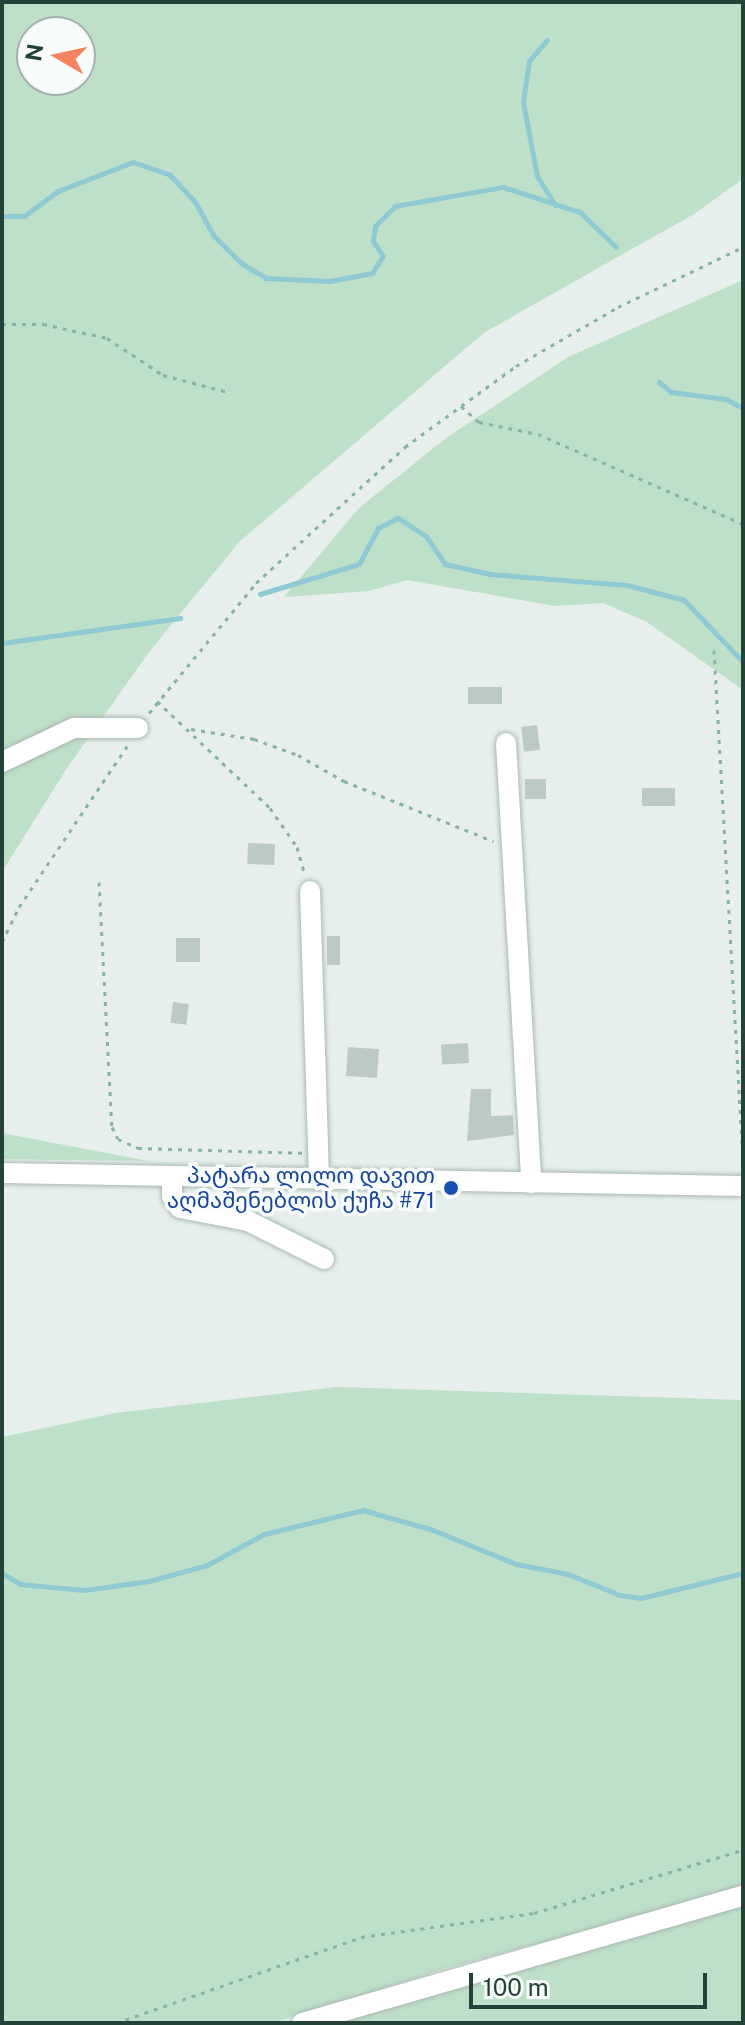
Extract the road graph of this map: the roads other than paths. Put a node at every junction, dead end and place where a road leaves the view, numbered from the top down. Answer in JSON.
{"nodes":[{"id":1,"x":138,"y":728,"type":"road end"},
{"id":2,"x":506,"y":743,"type":"dead end"},
{"id":3,"x":2,"y":762,"type":"edge"},
{"id":4,"x":310,"y":891,"type":"road end"},
{"id":5,"x":2,"y":1173,"type":"edge"},
{"id":6,"x":172,"y":1177,"type":"junction"},
{"id":7,"x":319,"y":1180,"type":"junction"},
{"id":8,"x":531,"y":1183,"type":"junction"},
{"id":9,"x":743,"y":1186,"type":"edge"},
{"id":10,"x":324,"y":1259,"type":"dead end"},
{"id":11,"x":743,"y":1896,"type":"edge"},
{"id":12,"x":302,"y":2023,"type":"edge"}],
"edges":[{"from":1,"to":3,"type":"street"},
{"from":2,"to":8,"type":"street"},
{"from":4,"to":7,"type":"street"},
{"from":5,"to":6,"type":"street"},
{"from":6,"to":7,"type":"street"},
{"from":6,"to":10,"type":"street"},
{"from":7,"to":8,"type":"street"},
{"from":8,"to":9,"type":"street"},
{"from":11,"to":12,"type":"street"}]}
